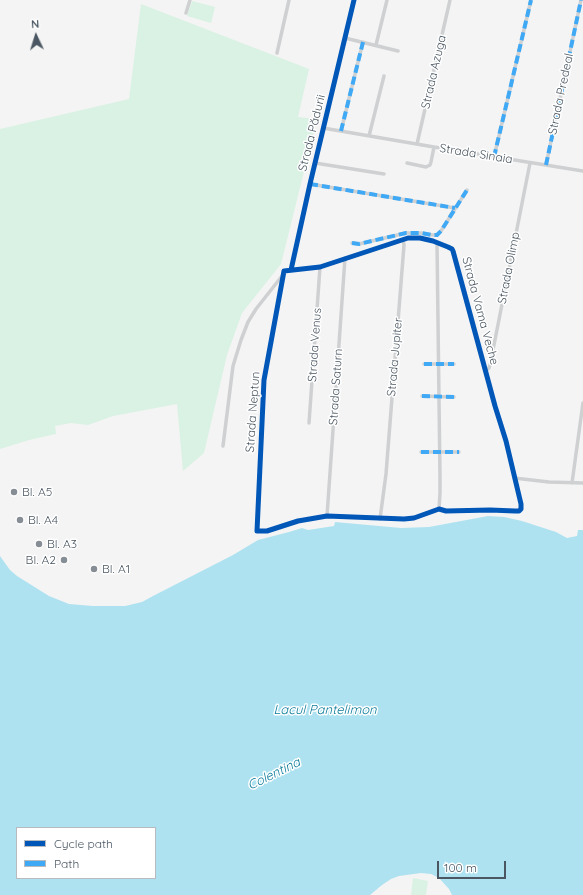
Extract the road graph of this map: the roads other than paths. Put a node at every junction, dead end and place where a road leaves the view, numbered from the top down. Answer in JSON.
{"nodes":[{"id":1,"x":190,"y":0,"type":"edge"},
{"id":2,"x":289,"y":0,"type":"edge"},
{"id":3,"x":354,"y":0,"type":"edge"},
{"id":4,"x":387,"y":0,"type":"edge"},
{"id":5,"x":450,"y":0,"type":"edge"},
{"id":6,"x":532,"y":0,"type":"edge"},
{"id":7,"x":581,"y":0,"type":"edge"},
{"id":8,"x":186,"y":13,"type":"dead end"},
{"id":9,"x":345,"y":38,"type":"junction"},
{"id":10,"x":363,"y":42,"type":"junction"},
{"id":11,"x":376,"y":45,"type":"junction"},
{"id":12,"x":398,"y":51,"type":"dead end"},
{"id":13,"x":277,"y":53,"type":"dead end"},
{"id":14,"x":384,"y":76,"type":"dead end"},
{"id":15,"x":323,"y":128,"type":"junction"},
{"id":16,"x":341,"y":131,"type":"junction"},
{"id":17,"x":369,"y":136,"type":"junction"},
{"id":18,"x":417,"y":144,"type":"junction"},
{"id":19,"x":434,"y":147,"type":"junction"},
{"id":20,"x":494,"y":157,"type":"junction"},
{"id":21,"x":315,"y":163,"type":"junction"},
{"id":22,"x":530,"y":163,"type":"junction"},
{"id":23,"x":407,"y":164,"type":"dead end"},
{"id":24,"x":546,"y":165,"type":"junction"},
{"id":25,"x":583,"y":171,"type":"edge"},
{"id":26,"x":384,"y":174,"type":"dead end"},
{"id":27,"x":310,"y":184,"type":"junction"},
{"id":28,"x":466,"y":190,"type":"dead end"},
{"id":29,"x":455,"y":208,"type":"junction"},
{"id":30,"x":403,"y":239,"type":"junction"},
{"id":31,"x":437,"y":242,"type":"junction"},
{"id":32,"x":352,"y":243,"type":"dead end"},
{"id":33,"x":346,"y":258,"type":"junction"},
{"id":34,"x":320,"y":267,"type":"junction"},
{"id":35,"x":290,"y":270,"type":"junction"},
{"id":36,"x":284,"y":273,"type":"junction"},
{"id":37,"x":424,"y":364,"type":"dead end"},
{"id":38,"x":439,"y":364,"type":"junction"},
{"id":39,"x":454,"y":364,"type":"dead end"},
{"id":40,"x":485,"y":371,"type":"junction"},
{"id":41,"x":422,"y":396,"type":"dead end"},
{"id":42,"x":439,"y":397,"type":"junction"},
{"id":43,"x":454,"y":397,"type":"dead end"},
{"id":44,"x":583,"y":402,"type":"edge"},
{"id":45,"x":309,"y":423,"type":"dead end"},
{"id":46,"x":223,"y":446,"type":"dead end"},
{"id":47,"x":421,"y":452,"type":"dead end"},
{"id":48,"x":440,"y":452,"type":"junction"},
{"id":49,"x":459,"y":452,"type":"dead end"},
{"id":50,"x":514,"y":478,"type":"junction"},
{"id":51,"x":572,"y":483,"type":"junction"},
{"id":52,"x":583,"y":484,"type":"edge"},
{"id":53,"x":439,"y":509,"type":"junction"},
{"id":54,"x":327,"y":516,"type":"junction"},
{"id":55,"x":380,"y":519,"type":"junction"}],
"edges":[{"from":1,"to":8,"type":"street"},
{"from":2,"to":13,"type":"street"},
{"from":3,"to":9,"type":"street","name":"Strada Pădurii"},
{"from":4,"to":11,"type":"street"},
{"from":5,"to":18,"type":"street","name":"Strada Azuga"},
{"from":6,"to":20,"type":"street"},
{"from":7,"to":24,"type":"street","name":"Strada Predeal"},
{"from":9,"to":10,"type":"street"},
{"from":9,"to":15,"type":"street","name":"Strada Pădurii"},
{"from":10,"to":11,"type":"street"},
{"from":10,"to":16,"type":"street"},
{"from":11,"to":12,"type":"street"},
{"from":14,"to":17,"type":"street"},
{"from":15,"to":16,"type":"street","name":"Strada Sinaia"},
{"from":15,"to":21,"type":"street","name":"Strada Pădurii"},
{"from":16,"to":17,"type":"street","name":"Strada Sinaia"},
{"from":17,"to":18,"type":"street","name":"Strada Sinaia"},
{"from":18,"to":19,"type":"street","name":"Strada Sinaia"},
{"from":19,"to":20,"type":"street","name":"Strada Sinaia"},
{"from":19,"to":23,"type":"street"},
{"from":20,"to":22,"type":"street","name":"Strada Sinaia"},
{"from":21,"to":26,"type":"street"},
{"from":21,"to":27,"type":"street","name":"Strada Pădurii"},
{"from":22,"to":24,"type":"street","name":"Strada Sinaia"},
{"from":22,"to":40,"type":"street","name":"Strada Olimp"},
{"from":24,"to":25,"type":"street","name":"Strada Sinaia"},
{"from":27,"to":29,"type":"street"},
{"from":27,"to":35,"type":"street","name":"Strada Pădurii"},
{"from":28,"to":29,"type":"street"},
{"from":29,"to":32,"type":"street"},
{"from":30,"to":31,"type":"street","name":"Strada Vama Veche"},
{"from":30,"to":33,"type":"street","name":"Strada Vama Veche"},
{"from":30,"to":55,"type":"street","name":"Strada Jupiter"},
{"from":31,"to":38,"type":"street"},
{"from":31,"to":40,"type":"street","name":"Strada Vama Veche"},
{"from":33,"to":34,"type":"street","name":"Strada Vama Veche"},
{"from":33,"to":54,"type":"street","name":"Strada Saturn"},
{"from":34,"to":35,"type":"street","name":"Strada Vama Veche"},
{"from":34,"to":45,"type":"street","name":"Strada Venus"},
{"from":35,"to":36,"type":"street","name":"Strada Vama Veche"},
{"from":36,"to":46,"type":"street"},
{"from":36,"to":54,"type":"street","name":"Strada Neptun"},
{"from":37,"to":38,"type":"street"},
{"from":38,"to":39,"type":"street"},
{"from":38,"to":42,"type":"street"},
{"from":40,"to":50,"type":"street","name":"Strada Vama Veche"},
{"from":41,"to":42,"type":"street"},
{"from":42,"to":43,"type":"street"},
{"from":42,"to":48,"type":"street"},
{"from":44,"to":51,"type":"street"},
{"from":47,"to":48,"type":"street"},
{"from":48,"to":49,"type":"street"},
{"from":48,"to":53,"type":"street"},
{"from":50,"to":51,"type":"street"},
{"from":50,"to":53,"type":"street","name":"Strada Vama Veche"},
{"from":51,"to":52,"type":"street"},
{"from":53,"to":55,"type":"street"},
{"from":54,"to":55,"type":"street"}]}
